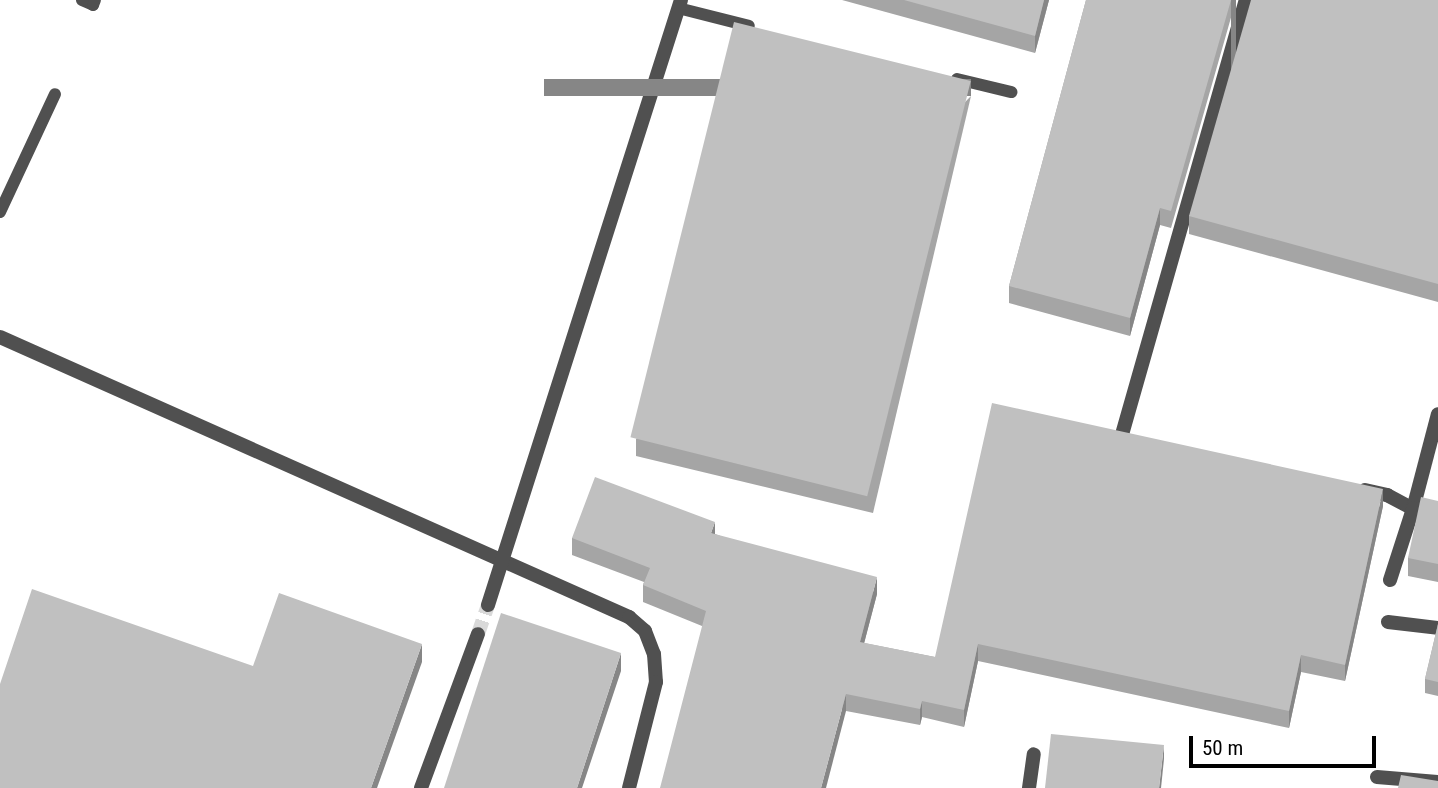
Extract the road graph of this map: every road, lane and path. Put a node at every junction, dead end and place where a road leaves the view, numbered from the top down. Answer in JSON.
{"nodes":[{"id":1,"x":82,"y":0,"type":"edge"},
{"id":2,"x":95,"y":0,"type":"edge"},
{"id":3,"x":1246,"y":0,"type":"edge"},
{"id":4,"x":680,"y":4,"type":"edge"},
{"id":5,"x":758,"y":29,"type":"edge"},
{"id":6,"x":945,"y":76,"type":"edge"},
{"id":7,"x":1012,"y":92,"type":"dead end"},
{"id":8,"x":55,"y":94,"type":"dead end"},
{"id":9,"x":0,"y":212,"type":"edge"},
{"id":10,"x":0,"y":337,"type":"edge"},
{"id":11,"x":1438,"y":414,"type":"edge"},
{"id":12,"x":1141,"y":439,"type":"edge"},
{"id":13,"x":1348,"y":486,"type":"edge"},
{"id":14,"x":1413,"y":509,"type":"junction"},
{"id":15,"x":503,"y":562,"type":"junction"},
{"id":16,"x":1390,"y":580,"type":"dead end"},
{"id":17,"x":488,"y":604,"type":"tunnel mouth"},
{"id":18,"x":1388,"y":622,"type":"dead end"},
{"id":19,"x":1438,"y":628,"type":"edge"},
{"id":20,"x":478,"y":634,"type":"tunnel mouth"},
{"id":21,"x":1034,"y":754,"type":"dead end"},
{"id":22,"x":1377,"y":777,"type":"dead end"},
{"id":23,"x":1438,"y":782,"type":"edge"},
{"id":24,"x":421,"y":788,"type":"edge"},
{"id":25,"x":629,"y":788,"type":"edge"},
{"id":26,"x":1029,"y":788,"type":"edge"}],
"edges":[{"from":1,"to":2,"type":"lane"},
{"from":3,"to":12,"type":"street"},
{"from":4,"to":5,"type":"lane"},
{"from":4,"to":15,"type":"street"},
{"from":6,"to":7,"type":"lane"},
{"from":8,"to":9,"type":"lane"},
{"from":10,"to":15,"type":"street"},
{"from":11,"to":14,"type":"street"},
{"from":13,"to":14,"type":"street"},
{"from":14,"to":16,"type":"street"},
{"from":15,"to":17,"type":"street"},
{"from":15,"to":25,"type":"street"},
{"from":18,"to":19,"type":"street"},
{"from":20,"to":24,"type":"street"},
{"from":21,"to":26,"type":"street"},
{"from":22,"to":23,"type":"street"}]}
